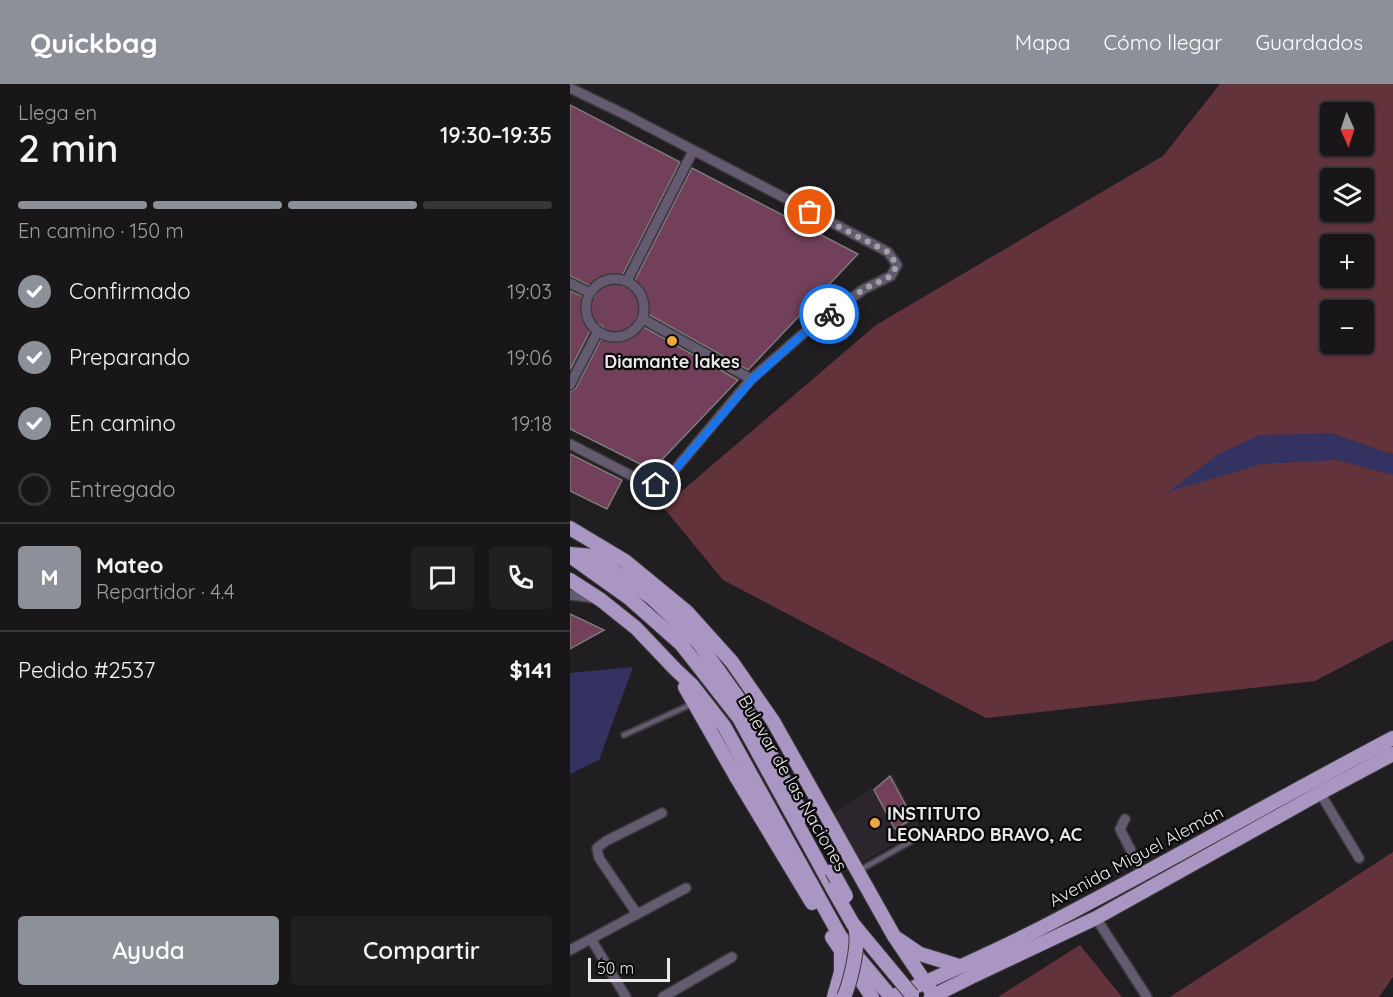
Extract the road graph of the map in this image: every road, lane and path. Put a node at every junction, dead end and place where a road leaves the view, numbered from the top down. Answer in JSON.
{"nodes":[{"id":1,"x":570,"y":88,"type":"edge"},
{"id":2,"x":693,"y":151,"type":"junction"},
{"id":3,"x":627,"y":281,"type":"junction"},
{"id":4,"x":570,"y":283,"type":"edge"},
{"id":5,"x":590,"y":293,"type":"junction"},
{"id":6,"x":643,"y":319,"type":"junction"},
{"id":7,"x":598,"y":331,"type":"junction"},
{"id":8,"x":752,"y":380,"type":"junction"},
{"id":9,"x":570,"y":385,"type":"edge"},
{"id":10,"x":570,"y":444,"type":"edge"},
{"id":11,"x":570,"y":528,"type":"edge"},
{"id":12,"x":570,"y":555,"type":"edge"},
{"id":13,"x":570,"y":580,"type":"edge"},
{"id":14,"x":570,"y":595,"type":"edge"},
{"id":15,"x":601,"y":600,"type":"junction"},
{"id":16,"x":675,"y":669,"type":"junction"},
{"id":17,"x":694,"y":703,"type":"junction"},
{"id":18,"x":624,"y":735,"type":"dead end"},
{"id":19,"x":1393,"y":738,"type":"edge"},
{"id":20,"x":1393,"y":754,"type":"edge"},
{"id":21,"x":1320,"y":793,"type":"junction"},
{"id":22,"x":662,"y":813,"type":"dead end"},
{"id":23,"x":1125,"y":819,"type":"dead end"},
{"id":24,"x":929,"y":831,"type":"dead end"},
{"id":25,"x":1359,"y":858,"type":"dead end"},
{"id":26,"x":857,"y":871,"type":"junction"},
{"id":27,"x":1143,"y":874,"type":"junction"},
{"id":28,"x":686,"y":888,"type":"dead end"},
{"id":29,"x":637,"y":914,"type":"junction"},
{"id":30,"x":1096,"y":918,"type":"junction"},
{"id":31,"x":894,"y":936,"type":"junction"},
{"id":32,"x":591,"y":939,"type":"junction"},
{"id":33,"x":570,"y":950,"type":"edge"},
{"id":34,"x":841,"y":952,"type":"junction"},
{"id":35,"x":732,"y":957,"type":"dead end"},
{"id":36,"x":959,"y":966,"type":"junction"},
{"id":37,"x":971,"y":977,"type":"junction"},
{"id":38,"x":924,"y":983,"type":"junction"},
{"id":39,"x":626,"y":997,"type":"edge"},
{"id":40,"x":663,"y":997,"type":"edge"},
{"id":41,"x":834,"y":997,"type":"edge"},
{"id":42,"x":844,"y":997,"type":"edge"},
{"id":43,"x":872,"y":997,"type":"edge"},
{"id":44,"x":891,"y":997,"type":"edge"},
{"id":45,"x":913,"y":997,"type":"edge"},
{"id":46,"x":933,"y":997,"type":"edge"},
{"id":47,"x":954,"y":997,"type":"edge"},
{"id":48,"x":1147,"y":997,"type":"edge"}],
"edges":[{"from":1,"to":2,"type":"street"},
{"from":2,"to":3,"type":"street"},
{"from":2,"to":8,"type":"street"},
{"from":3,"to":5,"type":"street"},
{"from":3,"to":6,"type":"street"},
{"from":4,"to":5,"type":"street"},
{"from":5,"to":7,"type":"street"},
{"from":6,"to":7,"type":"street"},
{"from":6,"to":8,"type":"street"},
{"from":7,"to":9,"type":"street"},
{"from":8,"to":10,"type":"street"},
{"from":11,"to":26,"type":"main road"},
{"from":12,"to":42,"type":"main road","bridge":true},
{"from":12,"to":45,"type":"main road","name":"Bulevar de las Naciones","bridge":true},
{"from":13,"to":15,"type":"main road","name":"Bulevar de las Naciones"},
{"from":14,"to":15,"type":"street"},
{"from":15,"to":16,"type":"main road","name":"Bulevar de las Naciones"},
{"from":16,"to":17,"type":"main road"},
{"from":16,"to":44,"type":"main road","name":"Bulevar de las Naciones"},
{"from":17,"to":18,"type":"lane"},
{"from":17,"to":34,"type":"main road"},
{"from":19,"to":27,"type":"main road","name":"Avenida Miguel Alemán"},
{"from":20,"to":21,"type":"main road","name":"Avenida Miguel Alemán"},
{"from":21,"to":25,"type":"street"},
{"from":21,"to":30,"type":"main road","name":"Avenida Miguel Alemán"},
{"from":22,"to":29,"type":"street"},
{"from":23,"to":27,"type":"street"},
{"from":24,"to":26,"type":"lane"},
{"from":26,"to":31,"type":"main road"},
{"from":27,"to":36,"type":"main road","name":"Avenida Miguel Alemán"},
{"from":28,"to":29,"type":"street"},
{"from":29,"to":32,"type":"street"},
{"from":30,"to":37,"type":"main road","name":"Avenida Miguel Alemán"},
{"from":30,"to":48,"type":"street"},
{"from":31,"to":36,"type":"main road"},
{"from":31,"to":38,"type":"main road"},
{"from":32,"to":33,"type":"street"},
{"from":32,"to":39,"type":"street"},
{"from":34,"to":41,"type":"main road"},
{"from":34,"to":43,"type":"main road"},
{"from":35,"to":40,"type":"street"},
{"from":36,"to":38,"type":"main road","name":"Avenida Miguel Alemán"},
{"from":37,"to":46,"type":"main road","name":"Avenida Miguel Alemán"},
{"from":37,"to":47,"type":"main road"},
{"from":38,"to":44,"type":"main road","name":"Avenida Miguel Alemán"},
{"from":38,"to":46,"type":"main road"}]}
